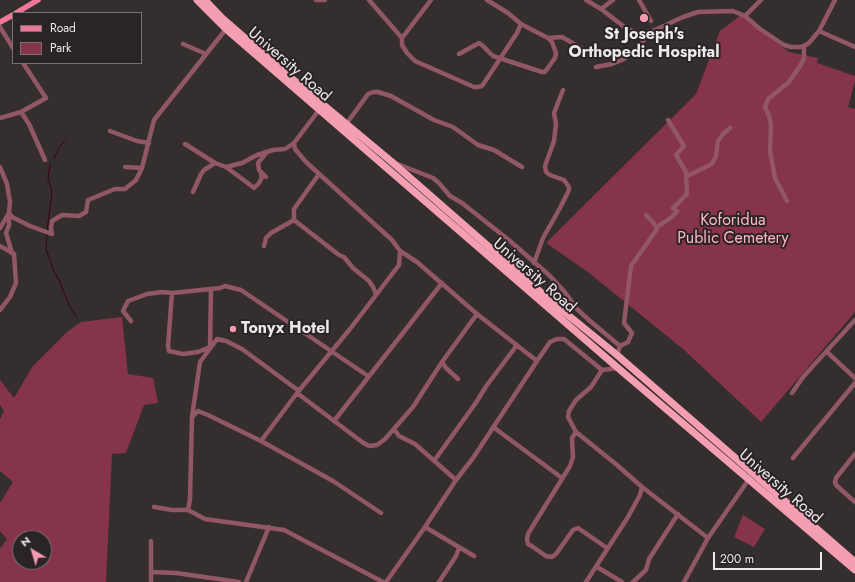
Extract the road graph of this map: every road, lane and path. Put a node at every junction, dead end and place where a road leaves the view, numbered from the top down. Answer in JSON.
{"nodes":[{"id":1,"x":38,"y":0,"type":"edge"},
{"id":2,"x":197,"y":0,"type":"edge"},
{"id":3,"x":205,"y":0,"type":"edge"},
{"id":4,"x":316,"y":0,"type":"edge"},
{"id":5,"x":325,"y":0,"type":"edge"},
{"id":6,"x":369,"y":0,"type":"edge"},
{"id":7,"x":431,"y":0,"type":"edge"},
{"id":8,"x":487,"y":0,"type":"edge"},
{"id":9,"x":586,"y":0,"type":"edge"},
{"id":10,"x":614,"y":0,"type":"edge"},
{"id":11,"x":639,"y":0,"type":"edge"},
{"id":12,"x":761,"y":0,"type":"edge"},
{"id":13,"x":835,"y":0,"type":"edge"},
{"id":14,"x":601,"y":9,"type":"junction"},
{"id":15,"x":18,"y":12,"type":"edge"},
{"id":16,"x":12,"y":16,"type":"edge"},
{"id":17,"x":745,"y":16,"type":"junction"},
{"id":18,"x":651,"y":21,"type":"dead end"},
{"id":19,"x":0,"y":22,"type":"edge"},
{"id":20,"x":521,"y":24,"type":"junction"},
{"id":21,"x":0,"y":27,"type":"edge"},
{"id":22,"x":226,"y":29,"type":"junction"},
{"id":23,"x":819,"y":31,"type":"junction"},
{"id":24,"x":648,"y":33,"type":"junction"},
{"id":25,"x":402,"y":38,"type":"junction"},
{"id":26,"x":548,"y":38,"type":"junction"},
{"id":27,"x":182,"y":44,"type":"dead end"},
{"id":28,"x":12,"y":46,"type":"edge"},
{"id":29,"x":804,"y":46,"type":"junction"},
{"id":30,"x":855,"y":47,"type":"edge"},
{"id":31,"x":588,"y":52,"type":"dead end"},
{"id":32,"x":206,"y":54,"type":"junction"},
{"id":33,"x":459,"y":54,"type":"dead end"},
{"id":34,"x":500,"y":57,"type":"junction"},
{"id":35,"x":24,"y":64,"type":"edge"},
{"id":36,"x":596,"y":67,"type":"dead end"},
{"id":37,"x":563,"y":90,"type":"dead end"},
{"id":38,"x":319,"y":110,"type":"junction"},
{"id":39,"x":21,"y":112,"type":"junction"},
{"id":40,"x":0,"y":118,"type":"edge"},
{"id":41,"x":668,"y":120,"type":"dead end"},
{"id":42,"x":347,"y":123,"type":"junction"},
{"id":43,"x":730,"y":128,"type":"dead end"},
{"id":44,"x":110,"y":131,"type":"dead end"},
{"id":45,"x":149,"y":143,"type":"junction"},
{"id":46,"x":294,"y":143,"type":"junction"},
{"id":47,"x":185,"y":144,"type":"dead end"},
{"id":48,"x":268,"y":152,"type":"junction"},
{"id":49,"x":257,"y":155,"type":"junction"},
{"id":50,"x":45,"y":160,"type":"dead end"},
{"id":51,"x":392,"y":162,"type":"junction"},
{"id":52,"x":214,"y":163,"type":"junction"},
{"id":53,"x":258,"y":163,"type":"junction"},
{"id":54,"x":125,"y":167,"type":"dead end"},
{"id":55,"x":226,"y":167,"type":"junction"},
{"id":56,"x":522,"y":167,"type":"dead end"},
{"id":57,"x":0,"y":168,"type":"edge"},
{"id":58,"x":142,"y":168,"type":"junction"},
{"id":59,"x":319,"y":174,"type":"junction"},
{"id":60,"x":687,"y":176,"type":"junction"},
{"id":61,"x":193,"y":192,"type":"dead end"},
{"id":62,"x":787,"y":201,"type":"dead end"},
{"id":63,"x":10,"y":213,"type":"junction"},
{"id":64,"x":646,"y":215,"type":"dead end"},
{"id":65,"x":294,"y":220,"type":"junction"},
{"id":66,"x":657,"y":227,"type":"junction"},
{"id":67,"x":0,"y":228,"type":"edge"},
{"id":68,"x":0,"y":246,"type":"edge"},
{"id":69,"x":264,"y":246,"type":"dead end"},
{"id":70,"x":400,"y":251,"type":"junction"},
{"id":71,"x":13,"y":254,"type":"junction"},
{"id":72,"x":534,"y":262,"type":"junction"},
{"id":73,"x":442,"y":283,"type":"junction"},
{"id":74,"x":211,"y":289,"type":"junction"},
{"id":75,"x":172,"y":293,"type":"junction"},
{"id":76,"x":376,"y":294,"type":"junction"},
{"id":77,"x":0,"y":310,"type":"edge"},
{"id":78,"x":478,"y":314,"type":"junction"},
{"id":79,"x":131,"y":321,"type":"dead end"},
{"id":80,"x":854,"y":323,"type":"edge"},
{"id":81,"x":517,"y":345,"type":"junction"},
{"id":82,"x":620,"y":346,"type":"junction"},
{"id":83,"x":210,"y":347,"type":"junction"},
{"id":84,"x":331,"y":352,"type":"junction"},
{"id":85,"x":827,"y":352,"type":"junction"},
{"id":86,"x":616,"y":355,"type":"junction"},
{"id":87,"x":537,"y":361,"type":"junction"},
{"id":88,"x":442,"y":362,"type":"junction"},
{"id":89,"x":618,"y":368,"type":"junction"},
{"id":90,"x":602,"y":370,"type":"junction"},
{"id":91,"x":368,"y":376,"type":"junction"},
{"id":92,"x":855,"y":378,"type":"edge"},
{"id":93,"x":458,"y":379,"type":"dead end"},
{"id":94,"x":855,"y":383,"type":"edge"},
{"id":95,"x":298,"y":392,"type":"junction"},
{"id":96,"x":792,"y":393,"type":"dead end"},
{"id":97,"x":192,"y":417,"type":"junction"},
{"id":98,"x":334,"y":421,"type":"junction"},
{"id":99,"x":493,"y":427,"type":"junction"},
{"id":100,"x":394,"y":429,"type":"junction"},
{"id":101,"x":576,"y":432,"type":"junction"},
{"id":102,"x":261,"y":441,"type":"junction"},
{"id":103,"x":855,"y":454,"type":"edge"},
{"id":104,"x":793,"y":458,"type":"dead end"},
{"id":105,"x":434,"y":461,"type":"junction"},
{"id":106,"x":562,"y":478,"type":"junction"},
{"id":107,"x":749,"y":479,"type":"junction"},
{"id":108,"x":456,"y":480,"type":"junction"},
{"id":109,"x":642,"y":487,"type":"junction"},
{"id":110,"x":855,"y":502,"type":"edge"},
{"id":111,"x":154,"y":507,"type":"dead end"},
{"id":112,"x":188,"y":510,"type":"junction"},
{"id":113,"x":381,"y":513,"type":"dead end"},
{"id":114,"x":678,"y":514,"type":"junction"},
{"id":115,"x":268,"y":527,"type":"junction"},
{"id":116,"x":425,"y":527,"type":"junction"},
{"id":117,"x":708,"y":538,"type":"junction"},
{"id":118,"x":152,"y":541,"type":"dead end"},
{"id":119,"x":459,"y":548,"type":"junction"},
{"id":120,"x":607,"y":548,"type":"junction"},
{"id":121,"x":474,"y":556,"type":"dead end"},
{"id":122,"x":855,"y":562,"type":"edge"},
{"id":123,"x":597,"y":567,"type":"junction"},
{"id":124,"x":855,"y":570,"type":"edge"},
{"id":125,"x":151,"y":572,"type":"junction"},
{"id":126,"x":151,"y":582,"type":"edge"},
{"id":127,"x":240,"y":582,"type":"edge"},
{"id":128,"x":246,"y":582,"type":"edge"},
{"id":129,"x":383,"y":582,"type":"edge"},
{"id":130,"x":386,"y":582,"type":"edge"},
{"id":131,"x":439,"y":582,"type":"edge"},
{"id":132,"x":586,"y":582,"type":"edge"},
{"id":133,"x":622,"y":582,"type":"edge"},
{"id":134,"x":633,"y":582,"type":"edge"},
{"id":135,"x":684,"y":582,"type":"edge"}],
"edges":[{"from":1,"to":15,"type":"main road"},
{"from":2,"to":22,"type":"highway","name":"University Road"},
{"from":3,"to":42,"type":"highway","name":"University Road"},
{"from":4,"to":5,"type":"street"},
{"from":6,"to":25,"type":"street"},
{"from":7,"to":25,"type":"street"},
{"from":8,"to":20,"type":"street"},
{"from":9,"to":14,"type":"street"},
{"from":10,"to":14,"type":"street"},
{"from":11,"to":18,"type":"street"},
{"from":12,"to":17,"type":"street"},
{"from":13,"to":23,"type":"street"},
{"from":14,"to":24,"type":"street"},
{"from":16,"to":19,"type":"main road"},
{"from":17,"to":24,"type":"street"},
{"from":17,"to":29,"type":"street"},
{"from":20,"to":26,"type":"street"},
{"from":20,"to":34,"type":"street"},
{"from":21,"to":28,"type":"street"},
{"from":22,"to":32,"type":"street"},
{"from":22,"to":38,"type":"highway","name":"University Road"},
{"from":23,"to":29,"type":"street"},
{"from":23,"to":30,"type":"street"},
{"from":24,"to":36,"type":"street"},
{"from":25,"to":34,"type":"street"},
{"from":26,"to":31,"type":"street"},
{"from":26,"to":34,"type":"street"},
{"from":27,"to":32,"type":"street"},
{"from":29,"to":62,"type":"street"},
{"from":32,"to":45,"type":"street"},
{"from":33,"to":34,"type":"street"},
{"from":35,"to":39,"type":"street"},
{"from":37,"to":72,"type":"street"},
{"from":38,"to":46,"type":"street"},
{"from":38,"to":89,"type":"highway","name":"University Road"},
{"from":39,"to":40,"type":"street"},
{"from":39,"to":50,"type":"street"},
{"from":41,"to":60,"type":"street"},
{"from":42,"to":51,"type":"highway","name":"University Road"},
{"from":42,"to":56,"type":"street"},
{"from":43,"to":60,"type":"street"},
{"from":44,"to":45,"type":"street"},
{"from":45,"to":58,"type":"street"},
{"from":46,"to":48,"type":"street"},
{"from":46,"to":59,"type":"street"},
{"from":47,"to":52,"type":"street"},
{"from":48,"to":49,"type":"street"},
{"from":48,"to":53,"type":"street"},
{"from":49,"to":53,"type":"street"},
{"from":49,"to":55,"type":"street"},
{"from":51,"to":72,"type":"street"},
{"from":51,"to":86,"type":"highway","name":"University Road"},
{"from":52,"to":55,"type":"street"},
{"from":52,"to":61,"type":"street"},
{"from":53,"to":55,"type":"street"},
{"from":54,"to":58,"type":"street"},
{"from":57,"to":63,"type":"street"},
{"from":58,"to":63,"type":"street"},
{"from":59,"to":65,"type":"street"},
{"from":59,"to":70,"type":"street"},
{"from":60,"to":66,"type":"street"},
{"from":63,"to":67,"type":"street"},
{"from":63,"to":71,"type":"street"},
{"from":64,"to":66,"type":"street"},
{"from":65,"to":69,"type":"street"},
{"from":65,"to":76,"type":"street"},
{"from":66,"to":82,"type":"street"},
{"from":68,"to":71,"type":"street"},
{"from":70,"to":73,"type":"street"},
{"from":70,"to":76,"type":"street"},
{"from":71,"to":77,"type":"street"},
{"from":72,"to":82,"type":"street"},
{"from":73,"to":78,"type":"street"},
{"from":73,"to":91,"type":"street"},
{"from":74,"to":75,"type":"street"},
{"from":74,"to":83,"type":"street"},
{"from":74,"to":84,"type":"street"},
{"from":75,"to":79,"type":"street"},
{"from":75,"to":83,"type":"street"},
{"from":76,"to":84,"type":"street"},
{"from":78,"to":81,"type":"street"},
{"from":78,"to":88,"type":"street"},
{"from":80,"to":85,"type":"street"},
{"from":81,"to":87,"type":"street"},
{"from":81,"to":105,"type":"street"},
{"from":82,"to":86,"type":"street"},
{"from":83,"to":95,"type":"street"},
{"from":83,"to":97,"type":"street"},
{"from":84,"to":91,"type":"street"},
{"from":84,"to":95,"type":"street"},
{"from":85,"to":92,"type":"street"},
{"from":85,"to":96,"type":"street"},
{"from":86,"to":122,"type":"highway","name":"University Road"},
{"from":87,"to":90,"type":"street"},
{"from":87,"to":99,"type":"street"},
{"from":88,"to":93,"type":"street"},
{"from":88,"to":100,"type":"street"},
{"from":89,"to":90,"type":"street"},
{"from":89,"to":107,"type":"highway","name":"University Road"},
{"from":90,"to":101,"type":"street"},
{"from":91,"to":98,"type":"street"},
{"from":94,"to":104,"type":"street"},
{"from":95,"to":98,"type":"street"},
{"from":95,"to":102,"type":"street"},
{"from":97,"to":102,"type":"street"},
{"from":97,"to":112,"type":"street"},
{"from":98,"to":100,"type":"street"},
{"from":99,"to":106,"type":"street"},
{"from":99,"to":108,"type":"street"},
{"from":100,"to":105,"type":"street"},
{"from":101,"to":106,"type":"street"},
{"from":101,"to":109,"type":"street"},
{"from":102,"to":113,"type":"street"},
{"from":103,"to":110,"type":"street"},
{"from":105,"to":108,"type":"street"},
{"from":106,"to":120,"type":"street"},
{"from":107,"to":117,"type":"street"},
{"from":107,"to":124,"type":"highway","name":"University Road"},
{"from":108,"to":116,"type":"street"},
{"from":109,"to":114,"type":"street"},
{"from":109,"to":120,"type":"street"},
{"from":111,"to":112,"type":"street"},
{"from":112,"to":115,"type":"street"},
{"from":114,"to":117,"type":"street"},
{"from":114,"to":134,"type":"street"},
{"from":115,"to":128,"type":"street"},
{"from":115,"to":129,"type":"street"},
{"from":116,"to":119,"type":"street"},
{"from":116,"to":130,"type":"street"},
{"from":117,"to":135,"type":"street"},
{"from":118,"to":125,"type":"street"},
{"from":119,"to":121,"type":"street"},
{"from":119,"to":131,"type":"street"},
{"from":120,"to":123,"type":"street"},
{"from":123,"to":132,"type":"street"},
{"from":123,"to":133,"type":"street"},
{"from":125,"to":126,"type":"street"},
{"from":125,"to":127,"type":"street"}]}
